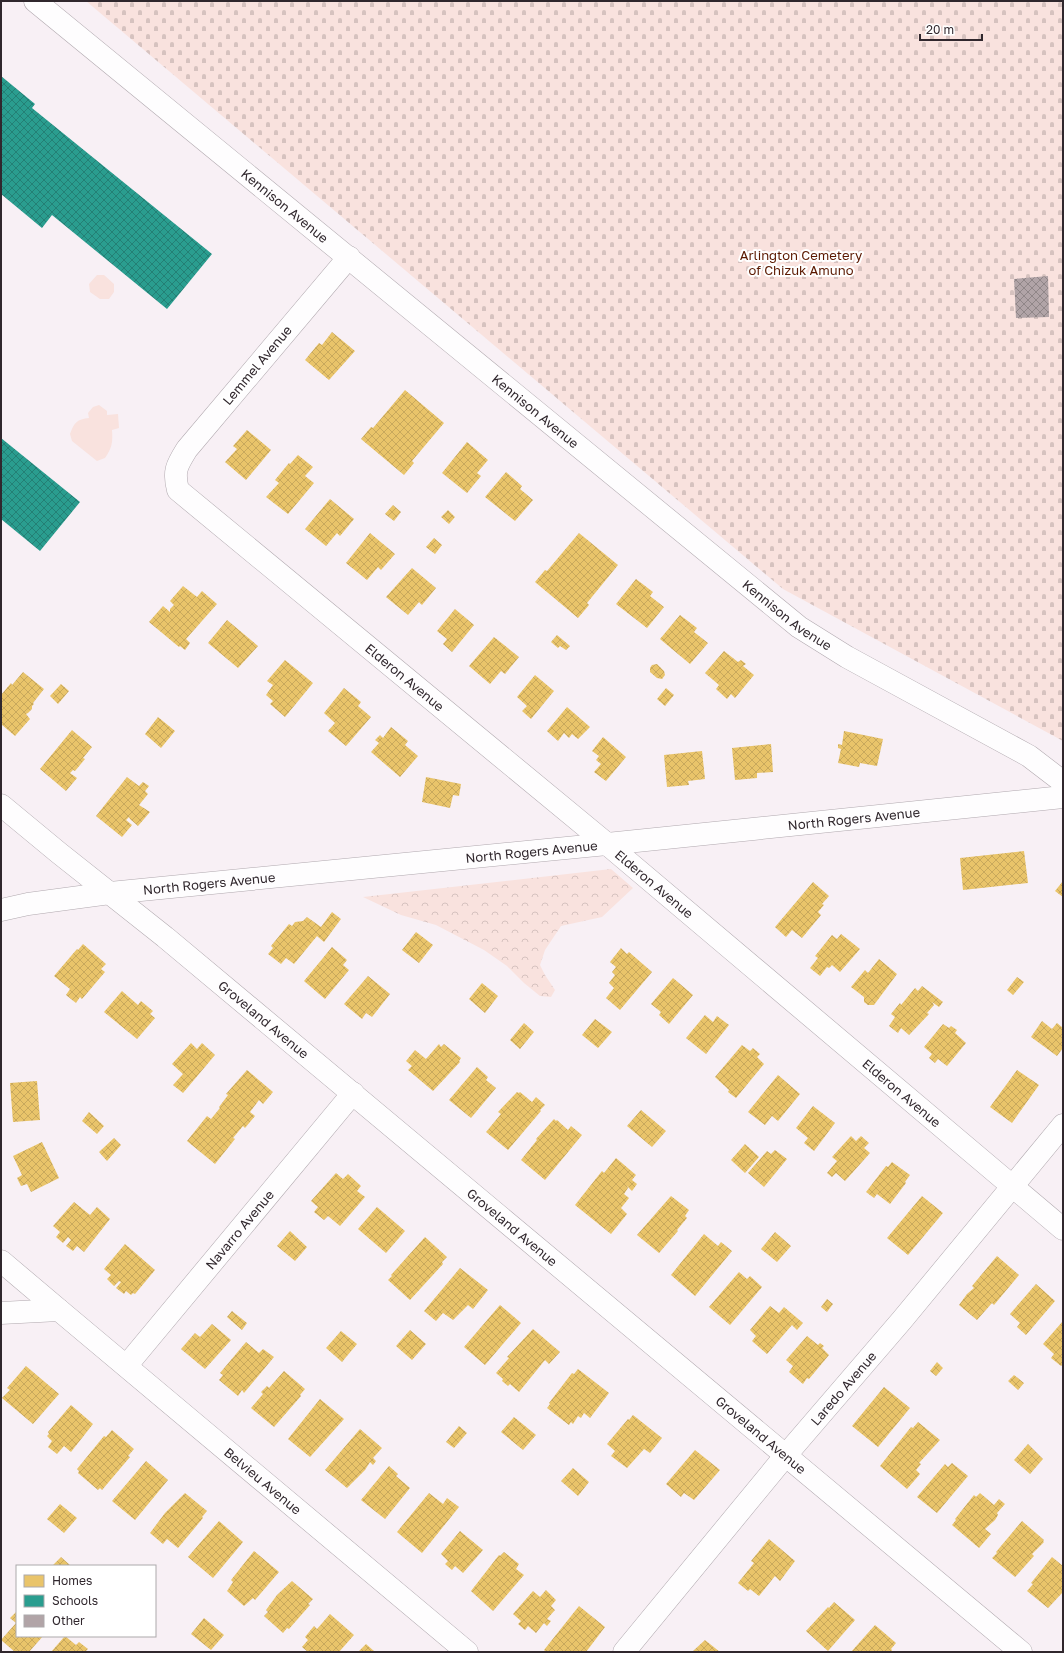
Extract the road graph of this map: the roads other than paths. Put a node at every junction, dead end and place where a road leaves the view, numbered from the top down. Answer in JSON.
{"nodes":[{"id":1,"x":35,"y":1,"type":"edge"},
{"id":2,"x":348,"y":257,"type":"junction"},
{"id":3,"x":175,"y":478,"type":"joint"},
{"id":4,"x":1063,"y":782,"type":"edge"},
{"id":5,"x":1063,"y":797,"type":"edge"},
{"id":6,"x":1,"y":804,"type":"edge"},
{"id":7,"x":607,"y":844,"type":"junction"},
{"id":8,"x":110,"y":893,"type":"junction"},
{"id":9,"x":1,"y":910,"type":"edge"},
{"id":10,"x":353,"y":1093,"type":"junction"},
{"id":11,"x":1063,"y":1125,"type":"edge"},
{"id":12,"x":1011,"y":1186,"type":"junction"},
{"id":13,"x":1063,"y":1230,"type":"edge"},
{"id":14,"x":1,"y":1261,"type":"edge"},
{"id":15,"x":59,"y":1310,"type":"junction"},
{"id":16,"x":1,"y":1313,"type":"edge"},
{"id":17,"x":127,"y":1365,"type":"junction"},
{"id":18,"x":786,"y":1455,"type":"junction"},
{"id":19,"x":467,"y":1652,"type":"edge"},
{"id":20,"x":624,"y":1652,"type":"edge"},
{"id":21,"x":1021,"y":1652,"type":"edge"}],
"edges":[{"from":1,"to":2,"type":"street","name":"Kennison Avenue"},
{"from":2,"to":3,"type":"street","name":"Lemmel Avenue"},
{"from":2,"to":4,"type":"street","name":"Kennison Avenue"},
{"from":3,"to":7,"type":"street","name":"Elderon Avenue"},
{"from":5,"to":7,"type":"street","name":"North Rogers Avenue"},
{"from":6,"to":8,"type":"street","name":"Groveland Avenue"},
{"from":7,"to":8,"type":"street","name":"North Rogers Avenue"},
{"from":7,"to":12,"type":"street","name":"Elderon Avenue"},
{"from":8,"to":9,"type":"street","name":"North Rogers Avenue"},
{"from":8,"to":10,"type":"street","name":"Groveland Avenue"},
{"from":10,"to":17,"type":"street","name":"Navarro Avenue"},
{"from":10,"to":18,"type":"street","name":"Groveland Avenue"},
{"from":11,"to":12,"type":"street","name":"Laredo Avenue"},
{"from":12,"to":13,"type":"street","name":"Elderon Avenue"},
{"from":12,"to":18,"type":"street","name":"Laredo Avenue"},
{"from":14,"to":15,"type":"street","name":"Belvieu Avenue"},
{"from":15,"to":16,"type":"street"},
{"from":15,"to":17,"type":"street","name":"Belvieu Avenue"},
{"from":17,"to":19,"type":"street","name":"Belvieu Avenue"},
{"from":18,"to":20,"type":"street","name":"Laredo Avenue"},
{"from":18,"to":21,"type":"street","name":"Groveland Avenue"}]}
